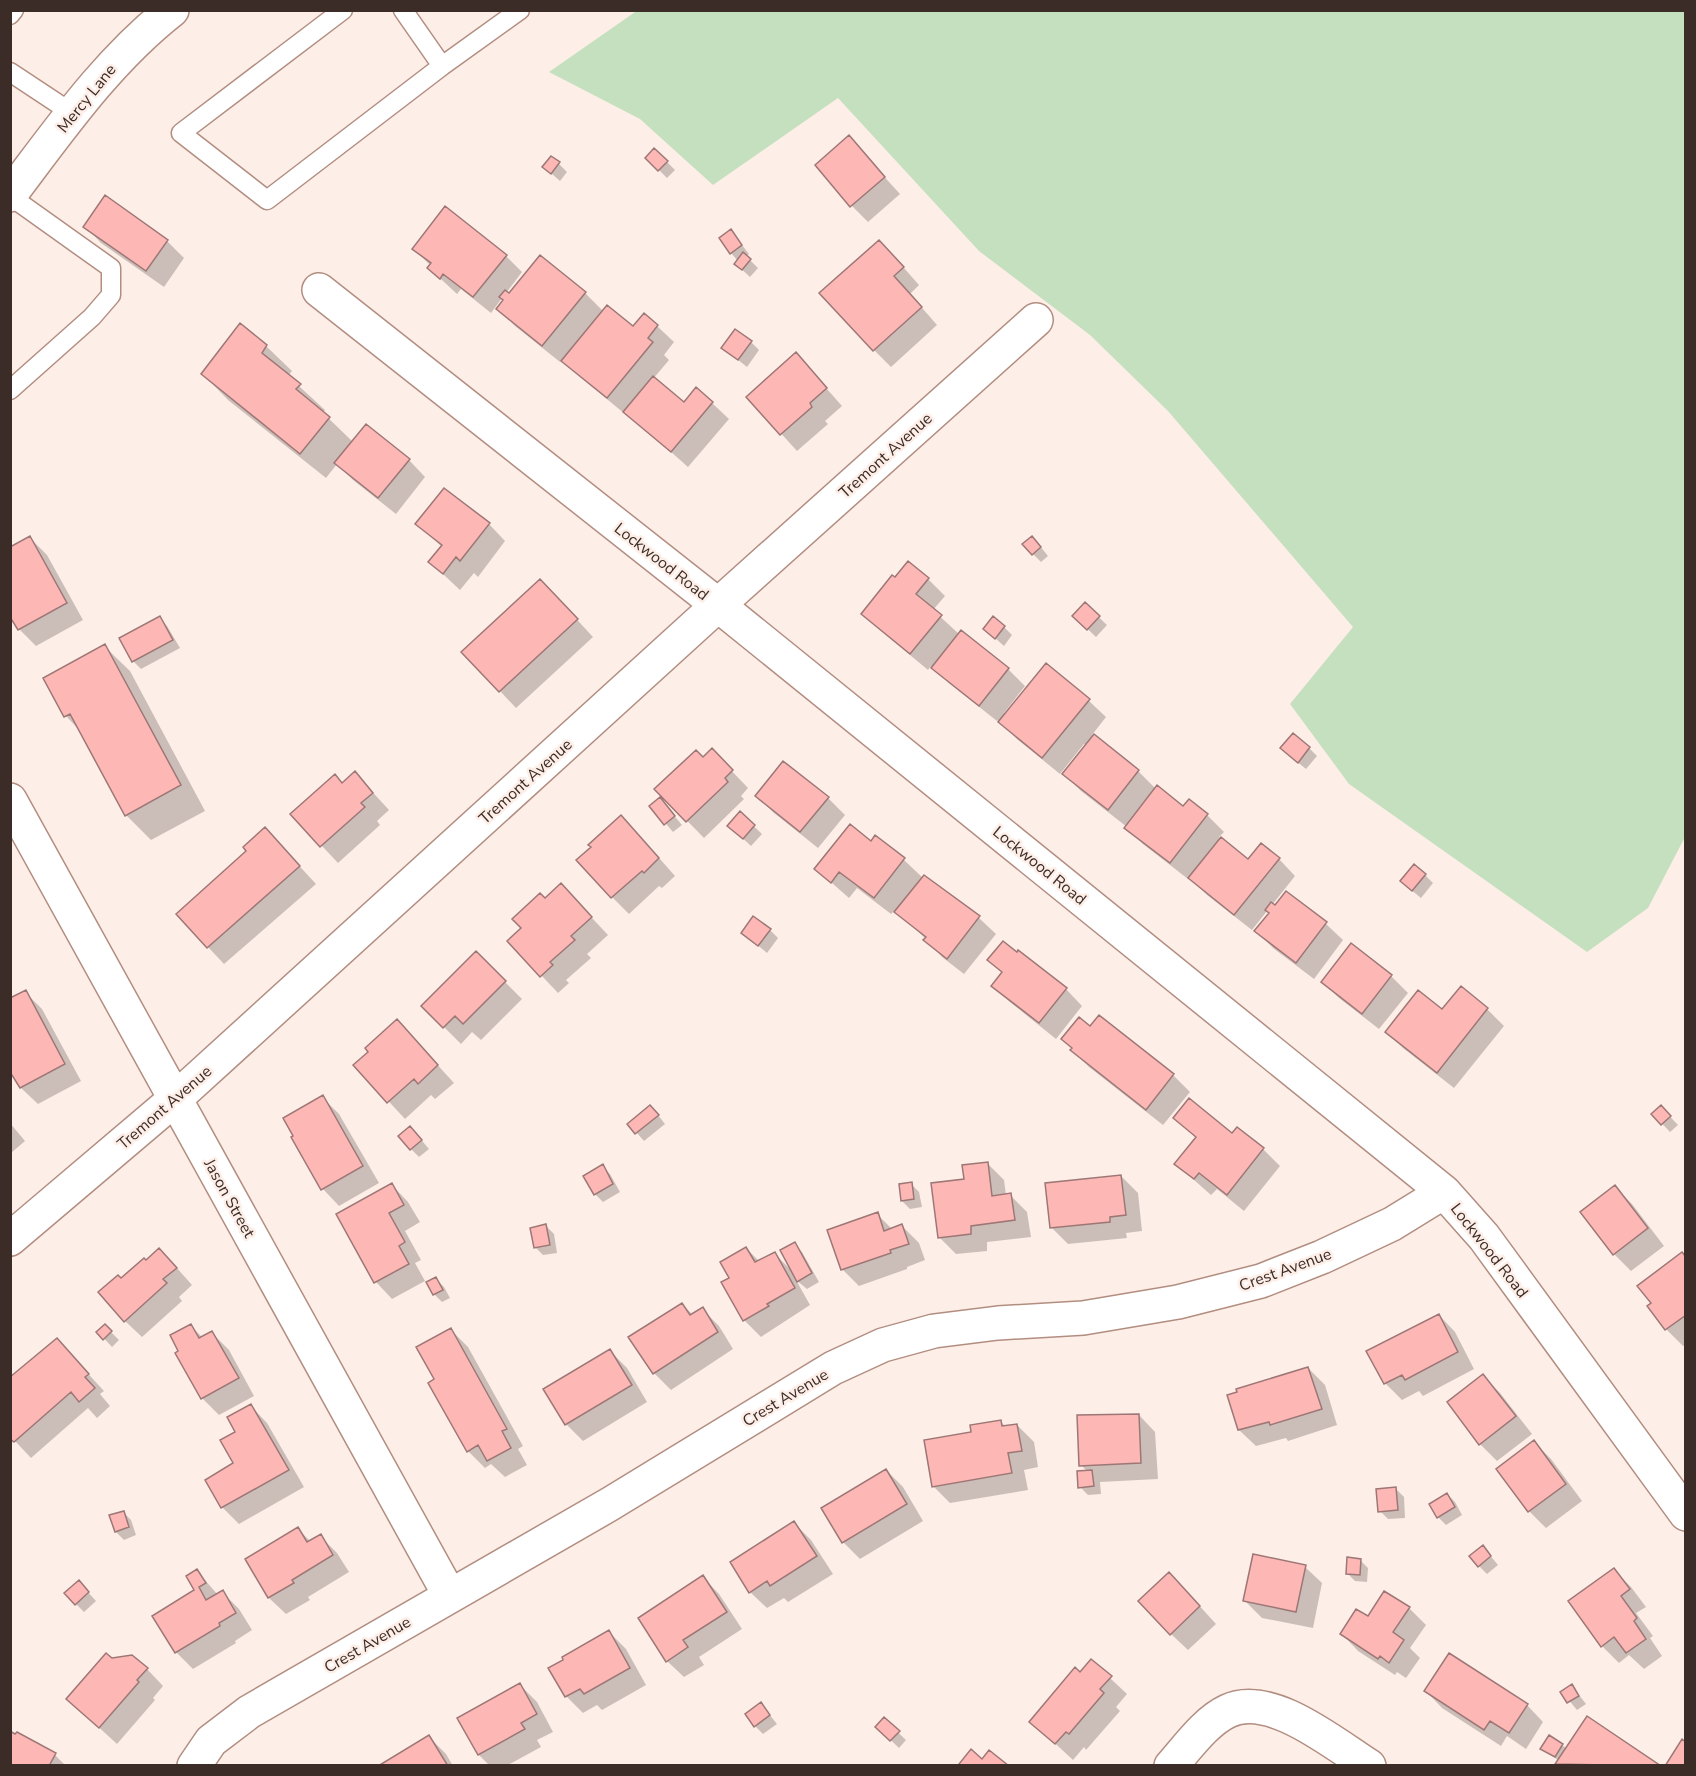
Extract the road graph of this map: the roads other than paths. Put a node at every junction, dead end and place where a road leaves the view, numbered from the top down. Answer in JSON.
{"nodes":[{"id":1,"x":14,"y":10,"type":"edge"},
{"id":2,"x":172,"y":10,"type":"edge"},
{"id":3,"x":343,"y":10,"type":"edge"},
{"id":4,"x":403,"y":10,"type":"edge"},
{"id":5,"x":520,"y":10,"type":"edge"},
{"id":6,"x":10,"y":15,"type":"edge"},
{"id":7,"x":442,"y":66,"type":"junction"},
{"id":8,"x":10,"y":72,"type":"edge"},
{"id":9,"x":72,"y":113,"type":"junction"},
{"id":10,"x":10,"y":195,"type":"edge"},
{"id":11,"x":320,"y":290,"type":"dead end"},
{"id":12,"x":1036,"y":320,"type":"dead end"},
{"id":13,"x":10,"y":390,"type":"edge"},
{"id":14,"x":718,"y":605,"type":"junction"},
{"id":15,"x":10,"y":800,"type":"edge"},
{"id":16,"x":175,"y":1099,"type":"junction"},
{"id":17,"x":1444,"y":1192,"type":"junction"},
{"id":18,"x":10,"y":1239,"type":"edge"},
{"id":19,"x":1686,"y":1514,"type":"edge"},
{"id":20,"x":450,"y":1596,"type":"junction"},
{"id":21,"x":194,"y":1766,"type":"edge"},
{"id":22,"x":1171,"y":1766,"type":"edge"},
{"id":23,"x":1369,"y":1766,"type":"edge"}],
"edges":[{"from":1,"to":6,"type":"lane"},
{"from":2,"to":9,"type":"street","name":"Mercy Lane"},
{"from":3,"to":7,"type":"lane"},
{"from":4,"to":7,"type":"lane"},
{"from":5,"to":7,"type":"lane"},
{"from":8,"to":9,"type":"lane"},
{"from":9,"to":10,"type":"street","name":"Mercy Lane"},
{"from":10,"to":13,"type":"lane"},
{"from":11,"to":14,"type":"street","name":"Lockwood Road"},
{"from":12,"to":14,"type":"street","name":"Tremont Avenue"},
{"from":14,"to":16,"type":"street","name":"Tremont Avenue"},
{"from":14,"to":17,"type":"street","name":"Lockwood Road"},
{"from":15,"to":16,"type":"street","name":"Jason Street"},
{"from":16,"to":18,"type":"street","name":"Tremont Avenue"},
{"from":16,"to":20,"type":"street","name":"Jason Street"},
{"from":17,"to":19,"type":"street","name":"Lockwood Road"},
{"from":17,"to":20,"type":"street","name":"Crest Avenue"},
{"from":20,"to":21,"type":"street","name":"Crest Avenue"},
{"from":22,"to":23,"type":"street"}]}
